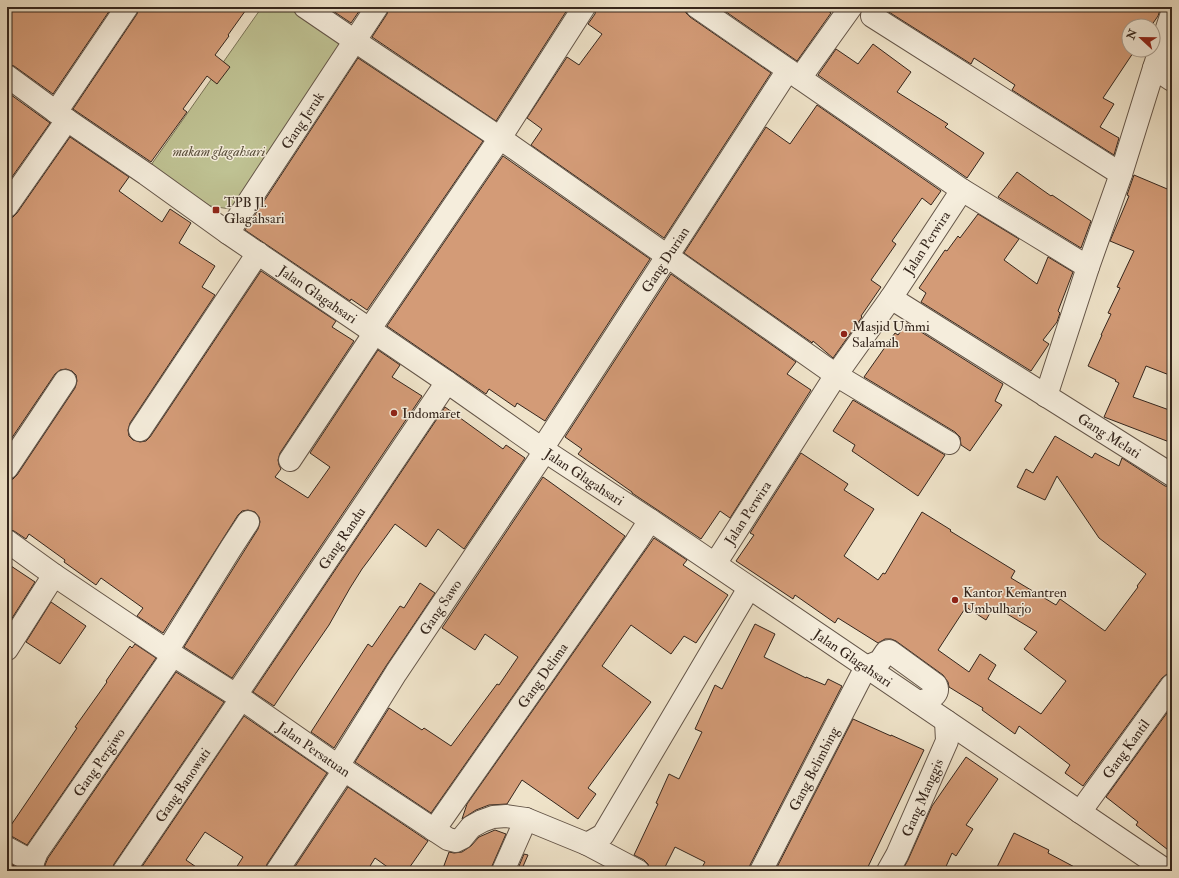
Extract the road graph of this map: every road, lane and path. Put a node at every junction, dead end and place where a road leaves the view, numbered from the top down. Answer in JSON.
{"nodes":[{"id":1,"x":127,"y":7,"type":"edge"},
{"id":2,"x":305,"y":7,"type":"edge"},
{"id":3,"x":377,"y":7,"type":"edge"},
{"id":4,"x":584,"y":7,"type":"edge"},
{"id":5,"x":697,"y":7,"type":"edge"},
{"id":6,"x":851,"y":7,"type":"edge"},
{"id":7,"x":1172,"y":13,"type":"edge"},
{"id":8,"x":872,"y":16,"type":"dead end"},
{"id":9,"x":355,"y":41,"type":"junction"},
{"id":10,"x":1154,"y":68,"type":"junction"},
{"id":11,"x":794,"y":74,"type":"junction"},
{"id":12,"x":7,"y":76,"type":"edge"},
{"id":13,"x":1172,"y":80,"type":"edge"},
{"id":14,"x":61,"y":116,"type":"junction"},
{"id":15,"x":500,"y":138,"type":"junction"},
{"id":16,"x":1121,"y":174,"type":"junction"},
{"id":17,"x":962,"y":190,"type":"junction"},
{"id":18,"x":7,"y":206,"type":"edge"},
{"id":19,"x":228,"y":233,"type":"junction"},
{"id":20,"x":258,"y":253,"type":"junction"},
{"id":21,"x":667,"y":255,"type":"junction"},
{"id":22,"x":1088,"y":267,"type":"junction"},
{"id":23,"x":891,"y":298,"type":"junction"},
{"id":24,"x":372,"y":332,"type":"junction"},
{"id":25,"x":836,"y":375,"type":"junction"},
{"id":26,"x":65,"y":381,"type":"dead end"},
{"id":27,"x":447,"y":382,"type":"junction"},
{"id":28,"x":1046,"y":396,"type":"junction"},
{"id":29,"x":140,"y":430,"type":"dead end"},
{"id":30,"x":949,"y":442,"type":"dead end"},
{"id":31,"x":544,"y":450,"type":"junction"},
{"id":32,"x":290,"y":460,"type":"dead end"},
{"id":33,"x":7,"y":468,"type":"edge"},
{"id":34,"x":1172,"y":475,"type":"edge"},
{"id":35,"x":650,"y":520,"type":"junction"},
{"id":36,"x":248,"y":522,"type":"dead end"},
{"id":37,"x":7,"y":541,"type":"edge"},
{"id":38,"x":715,"y":564,"type":"junction"},
{"id":39,"x":54,"y":575,"type":"junction"},
{"id":40,"x":749,"y":588,"type":"junction"},
{"id":41,"x":7,"y":649,"type":"edge"},
{"id":42,"x":170,"y":653,"type":"junction"},
{"id":43,"x":866,"y":667,"type":"junction"},
{"id":44,"x":1172,"y":686,"type":"edge"},
{"id":45,"x":239,"y":697,"type":"junction"},
{"id":46,"x":946,"y":721,"type":"junction"},
{"id":47,"x":341,"y":768,"type":"junction"},
{"id":48,"x":1080,"y":812,"type":"junction"},
{"id":49,"x":526,"y":819,"type":"junction"},
{"id":50,"x":434,"y":830,"type":"junction"},
{"id":51,"x":587,"y":844,"type":"junction"},
{"id":52,"x":7,"y":848,"type":"edge"},
{"id":53,"x":32,"y":866,"type":"edge"},
{"id":54,"x":1168,"y":866,"type":"edge"},
{"id":55,"x":124,"y":871,"type":"edge"},
{"id":56,"x":278,"y":871,"type":"edge"},
{"id":57,"x":503,"y":871,"type":"edge"},
{"id":58,"x":638,"y":871,"type":"edge"},
{"id":59,"x":761,"y":871,"type":"edge"},
{"id":60,"x":888,"y":871,"type":"edge"}],
"edges":[{"from":1,"to":14,"type":"street"},
{"from":2,"to":9,"type":"street"},
{"from":3,"to":9,"type":"street","name":"Gang Jeruk"},
{"from":4,"to":15,"type":"street"},
{"from":5,"to":11,"type":"street"},
{"from":6,"to":11,"type":"street","name":"Gang Durian"},
{"from":7,"to":10,"type":"street"},
{"from":8,"to":16,"type":"street"},
{"from":9,"to":15,"type":"street"},
{"from":9,"to":19,"type":"street","name":"Gang Jeruk"},
{"from":10,"to":13,"type":"street"},
{"from":10,"to":16,"type":"street"},
{"from":11,"to":17,"type":"street"},
{"from":11,"to":21,"type":"street","name":"Gang Durian"},
{"from":12,"to":14,"type":"street","name":"Jalan Glagahsari"},
{"from":14,"to":18,"type":"street"},
{"from":14,"to":19,"type":"street","name":"Jalan Glagahsari"},
{"from":15,"to":21,"type":"street"},
{"from":15,"to":24,"type":"street"},
{"from":16,"to":22,"type":"street"},
{"from":17,"to":22,"type":"street"},
{"from":17,"to":23,"type":"street","name":"Jalan Perwira"},
{"from":19,"to":20,"type":"street","name":"Jalan Glagahsari"},
{"from":20,"to":24,"type":"street","name":"Jalan Glagahsari"},
{"from":20,"to":29,"type":"street"},
{"from":21,"to":25,"type":"street"},
{"from":21,"to":31,"type":"street","name":"Gang Durian"},
{"from":22,"to":28,"type":"street"},
{"from":23,"to":25,"type":"street","name":"Jalan Perwira"},
{"from":23,"to":28,"type":"street","name":"Gang Melati"},
{"from":24,"to":27,"type":"street","name":"Jalan Glagahsari"},
{"from":24,"to":32,"type":"street"},
{"from":25,"to":30,"type":"street"},
{"from":25,"to":38,"type":"street","name":"Jalan Perwira"},
{"from":26,"to":33,"type":"street"},
{"from":27,"to":31,"type":"street","name":"Jalan Glagahsari"},
{"from":27,"to":45,"type":"street","name":"Gang Randu"},
{"from":28,"to":34,"type":"street","name":"Gang Melati"},
{"from":31,"to":35,"type":"street","name":"Jalan Glagahsari"},
{"from":31,"to":47,"type":"street","name":"Gang Sawo"},
{"from":35,"to":38,"type":"street","name":"Jalan Glagahsari"},
{"from":35,"to":50,"type":"street","name":"Gang Delima"},
{"from":36,"to":42,"type":"street","name":"Gang Pergiwo"},
{"from":37,"to":39,"type":"street","name":"Jalan Persatuan"},
{"from":38,"to":40,"type":"street","name":"Jalan Glagahsari"},
{"from":39,"to":41,"type":"street"},
{"from":39,"to":42,"type":"street","name":"Jalan Persatuan"},
{"from":40,"to":43,"type":"street","name":"Jalan Glagahsari"},
{"from":40,"to":51,"type":"street"},
{"from":42,"to":45,"type":"street","name":"Jalan Persatuan"},
{"from":42,"to":53,"type":"street","name":"Gang Pergiwo"},
{"from":43,"to":46,"type":"street","name":"Jalan Glagahsari"},
{"from":43,"to":59,"type":"street","name":"Gang Belimbing"},
{"from":44,"to":48,"type":"street","name":"Gang Kantil"},
{"from":45,"to":47,"type":"street","name":"Jalan Persatuan"},
{"from":45,"to":55,"type":"street","name":"Gang Banowati"},
{"from":46,"to":48,"type":"street","name":"Jalan Glagahsari"},
{"from":46,"to":60,"type":"street","name":"Gang Manggis"},
{"from":47,"to":50,"type":"street","name":"Jalan Persatuan"},
{"from":47,"to":56,"type":"street","name":"Gang Sawo"},
{"from":48,"to":54,"type":"street","name":"Jalan Glagahsari"},
{"from":49,"to":50,"type":"street","name":"Jalan Persatuan"},
{"from":49,"to":51,"type":"street","name":"Jalan Persatuan"},
{"from":49,"to":57,"type":"street"},
{"from":51,"to":58,"type":"street","name":"Jalan Persatuan"},
{"from":52,"to":53,"type":"street"}]}
